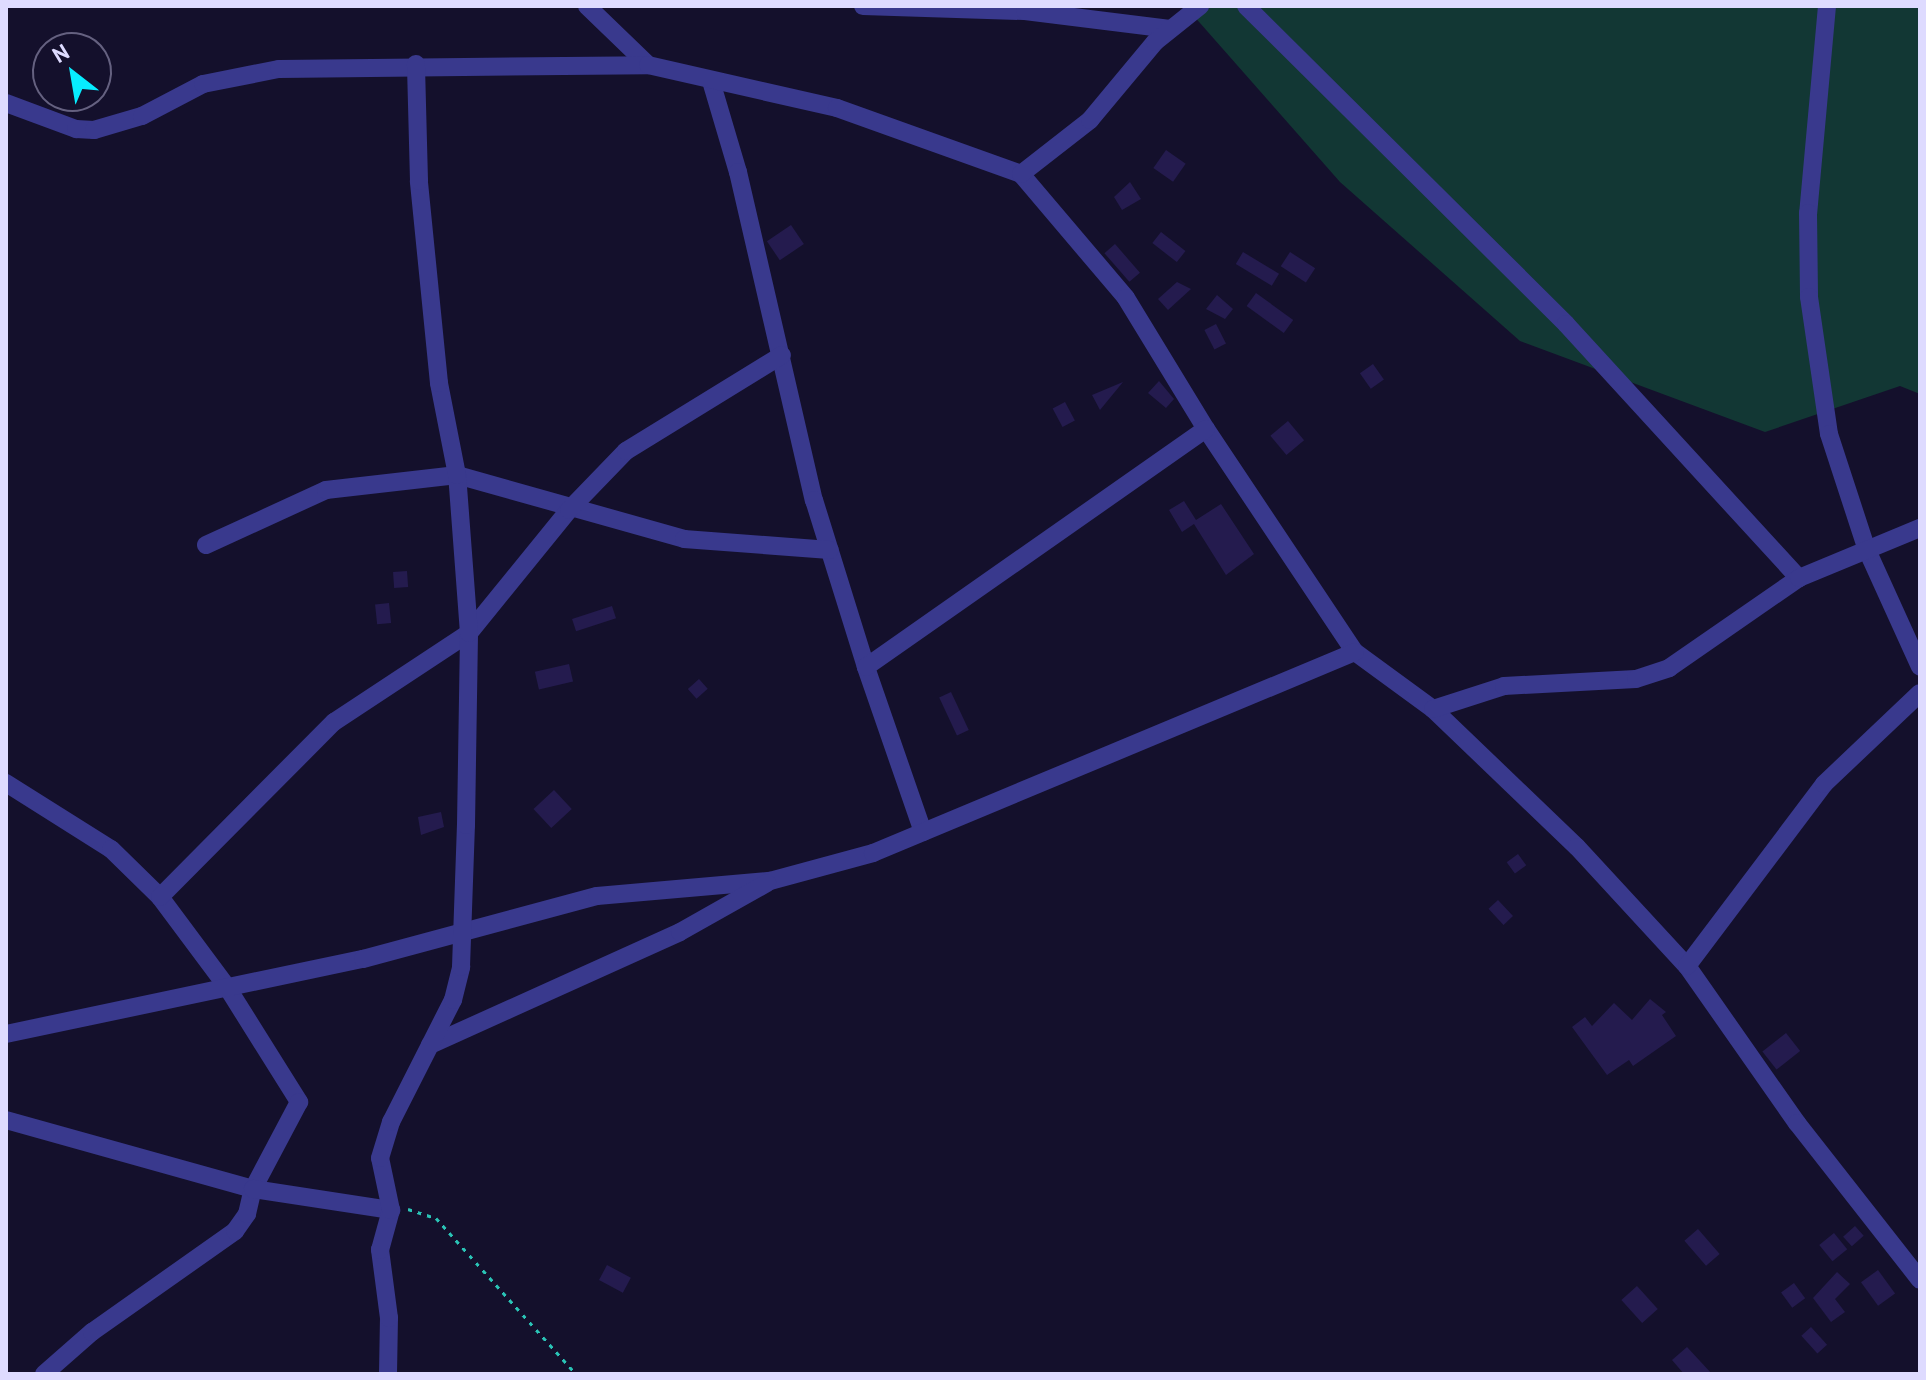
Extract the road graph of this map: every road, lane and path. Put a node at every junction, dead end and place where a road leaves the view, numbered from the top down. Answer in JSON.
{"nodes":[{"id":1,"x":587,"y":6,"type":"edge"},
{"id":2,"x":863,"y":6,"type":"edge"},
{"id":3,"x":1200,"y":6,"type":"edge"},
{"id":4,"x":1246,"y":6,"type":"edge"},
{"id":5,"x":1827,"y":6,"type":"edge"},
{"id":6,"x":1170,"y":29,"type":"junction"},
{"id":7,"x":416,"y":64,"type":"junction"},
{"id":8,"x":648,"y":65,"type":"junction"},
{"id":9,"x":711,"y":81,"type":"junction"},
{"id":10,"x":6,"y":103,"type":"edge"},
{"id":11,"x":1021,"y":174,"type":"junction"},
{"id":12,"x":782,"y":355,"type":"junction"},
{"id":13,"x":1206,"y":429,"type":"junction"},
{"id":14,"x":457,"y":475,"type":"junction"},
{"id":15,"x":569,"y":510,"type":"junction"},
{"id":16,"x":1920,"y":528,"type":"edge"},
{"id":17,"x":206,"y":545,"type":"dead end"},
{"id":18,"x":830,"y":550,"type":"junction"},
{"id":19,"x":1867,"y":550,"type":"junction"},
{"id":20,"x":1799,"y":578,"type":"junction"},
{"id":21,"x":469,"y":633,"type":"junction"},
{"id":22,"x":1355,"y":652,"type":"junction"},
{"id":23,"x":866,"y":667,"type":"junction"},
{"id":24,"x":1920,"y":667,"type":"edge"},
{"id":25,"x":1920,"y":693,"type":"edge"},
{"id":26,"x":1433,"y":709,"type":"junction"},
{"id":27,"x":6,"y":783,"type":"edge"},
{"id":28,"x":923,"y":832,"type":"junction"},
{"id":29,"x":770,"y":881,"type":"junction"},
{"id":30,"x":160,"y":897,"type":"junction"},
{"id":31,"x":462,"y":933,"type":"junction"},
{"id":32,"x":1687,"y":966,"type":"junction"},
{"id":33,"x":227,"y":987,"type":"junction"},
{"id":34,"x":6,"y":1034,"type":"edge"},
{"id":35,"x":430,"y":1045,"type":"junction"},
{"id":36,"x":6,"y":1120,"type":"edge"},
{"id":37,"x":253,"y":1189,"type":"junction"},
{"id":38,"x":391,"y":1210,"type":"junction"},
{"id":39,"x":1920,"y":1280,"type":"edge"},
{"id":40,"x":44,"y":1374,"type":"edge"},
{"id":41,"x":388,"y":1374,"type":"edge"},
{"id":42,"x":576,"y":1374,"type":"edge"}],
"edges":[{"from":1,"to":8,"type":"street"},
{"from":2,"to":6,"type":"street"},
{"from":3,"to":6,"type":"street"},
{"from":4,"to":20,"type":"street"},
{"from":5,"to":19,"type":"street"},
{"from":6,"to":11,"type":"street"},
{"from":7,"to":8,"type":"street"},
{"from":7,"to":10,"type":"street"},
{"from":7,"to":14,"type":"street"},
{"from":8,"to":9,"type":"street"},
{"from":9,"to":11,"type":"street"},
{"from":9,"to":12,"type":"street"},
{"from":11,"to":13,"type":"street"},
{"from":12,"to":15,"type":"street"},
{"from":12,"to":18,"type":"street"},
{"from":13,"to":22,"type":"street"},
{"from":13,"to":23,"type":"street"},
{"from":14,"to":15,"type":"street"},
{"from":14,"to":17,"type":"street"},
{"from":14,"to":21,"type":"street"},
{"from":15,"to":18,"type":"street"},
{"from":15,"to":21,"type":"street"},
{"from":16,"to":19,"type":"street"},
{"from":18,"to":23,"type":"street"},
{"from":19,"to":20,"type":"street"},
{"from":19,"to":24,"type":"street"},
{"from":20,"to":26,"type":"street"},
{"from":21,"to":30,"type":"street"},
{"from":21,"to":31,"type":"street"},
{"from":22,"to":26,"type":"street"},
{"from":22,"to":28,"type":"street"},
{"from":23,"to":28,"type":"street"},
{"from":25,"to":32,"type":"street"},
{"from":26,"to":32,"type":"street"},
{"from":27,"to":30,"type":"street"},
{"from":28,"to":29,"type":"street"},
{"from":29,"to":31,"type":"street"},
{"from":29,"to":35,"type":"street"},
{"from":30,"to":33,"type":"street"},
{"from":31,"to":33,"type":"street"},
{"from":31,"to":35,"type":"street"},
{"from":32,"to":39,"type":"street"},
{"from":33,"to":34,"type":"street"},
{"from":33,"to":37,"type":"street"},
{"from":35,"to":38,"type":"street"},
{"from":36,"to":37,"type":"street"},
{"from":37,"to":38,"type":"street"},
{"from":37,"to":40,"type":"street"},
{"from":38,"to":41,"type":"street"},
{"from":38,"to":42,"type":"path"}]}
